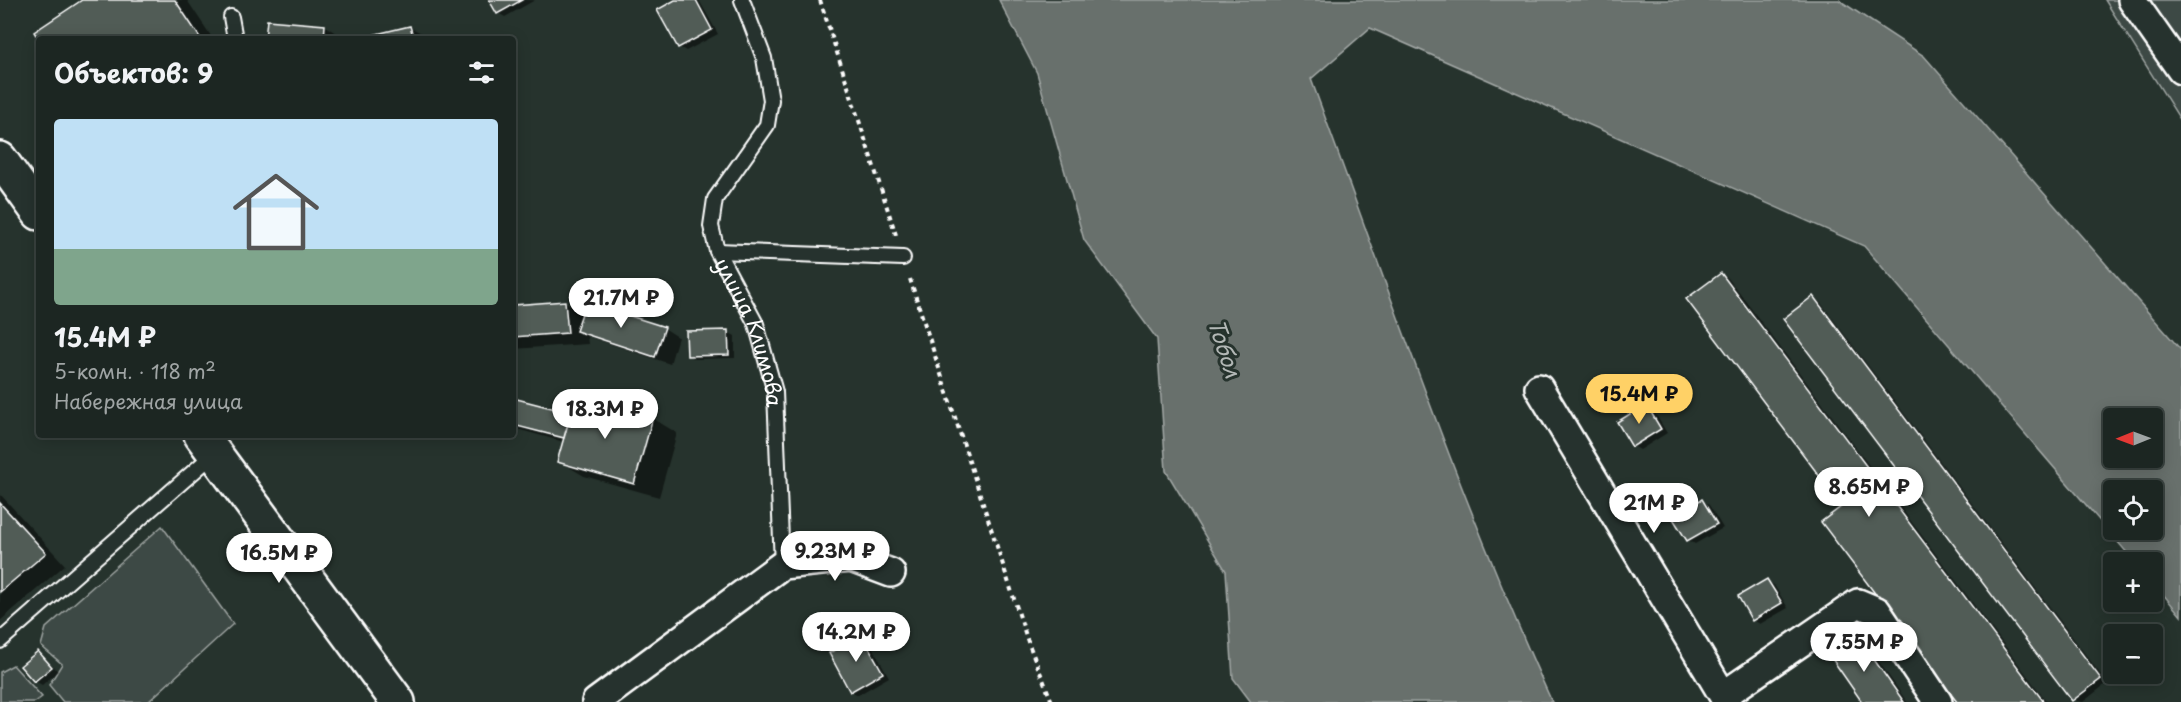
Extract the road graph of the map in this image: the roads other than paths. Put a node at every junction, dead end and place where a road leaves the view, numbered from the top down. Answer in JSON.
{"nodes":[{"id":1,"x":742,"y":0,"type":"edge"},
{"id":2,"x":2132,"y":0,"type":"edge"},
{"id":3,"x":231,"y":17,"type":"dead end"},
{"id":4,"x":234,"y":36,"type":"edge"},
{"id":5,"x":2181,"y":70,"type":"edge"},
{"id":6,"x":0,"y":159,"type":"edge"},
{"id":7,"x":36,"y":209,"type":"edge"},
{"id":8,"x":717,"y":251,"type":"junction"},
{"id":9,"x":903,"y":258,"type":"road end"},
{"id":10,"x":1539,"y":388,"type":"dead end"},
{"id":11,"x":208,"y":444,"type":"edge"},
{"id":12,"x":782,"y":565,"type":"junction"},
{"id":13,"x":891,"y":573,"type":"dead end"},
{"id":14,"x":0,"y":641,"type":"edge"},
{"id":15,"x":1725,"y":699,"type":"edge"},
{"id":16,"x":398,"y":702,"type":"edge"},
{"id":17,"x":596,"y":702,"type":"edge"},
{"id":18,"x":1938,"y":702,"type":"edge"}],
"edges":[{"from":1,"to":8,"type":"lane"},
{"from":2,"to":5,"type":"street"},
{"from":3,"to":4,"type":"lane"},
{"from":6,"to":7,"type":"street"},
{"from":8,"to":9,"type":"lane","name":"улица Климова"},
{"from":8,"to":12,"type":"lane","name":"улица Климова"},
{"from":10,"to":15,"type":"street"},
{"from":11,"to":14,"type":"lane"},
{"from":11,"to":16,"type":"street"},
{"from":12,"to":13,"type":"street"},
{"from":12,"to":17,"type":"street"},
{"from":15,"to":18,"type":"street"}]}
